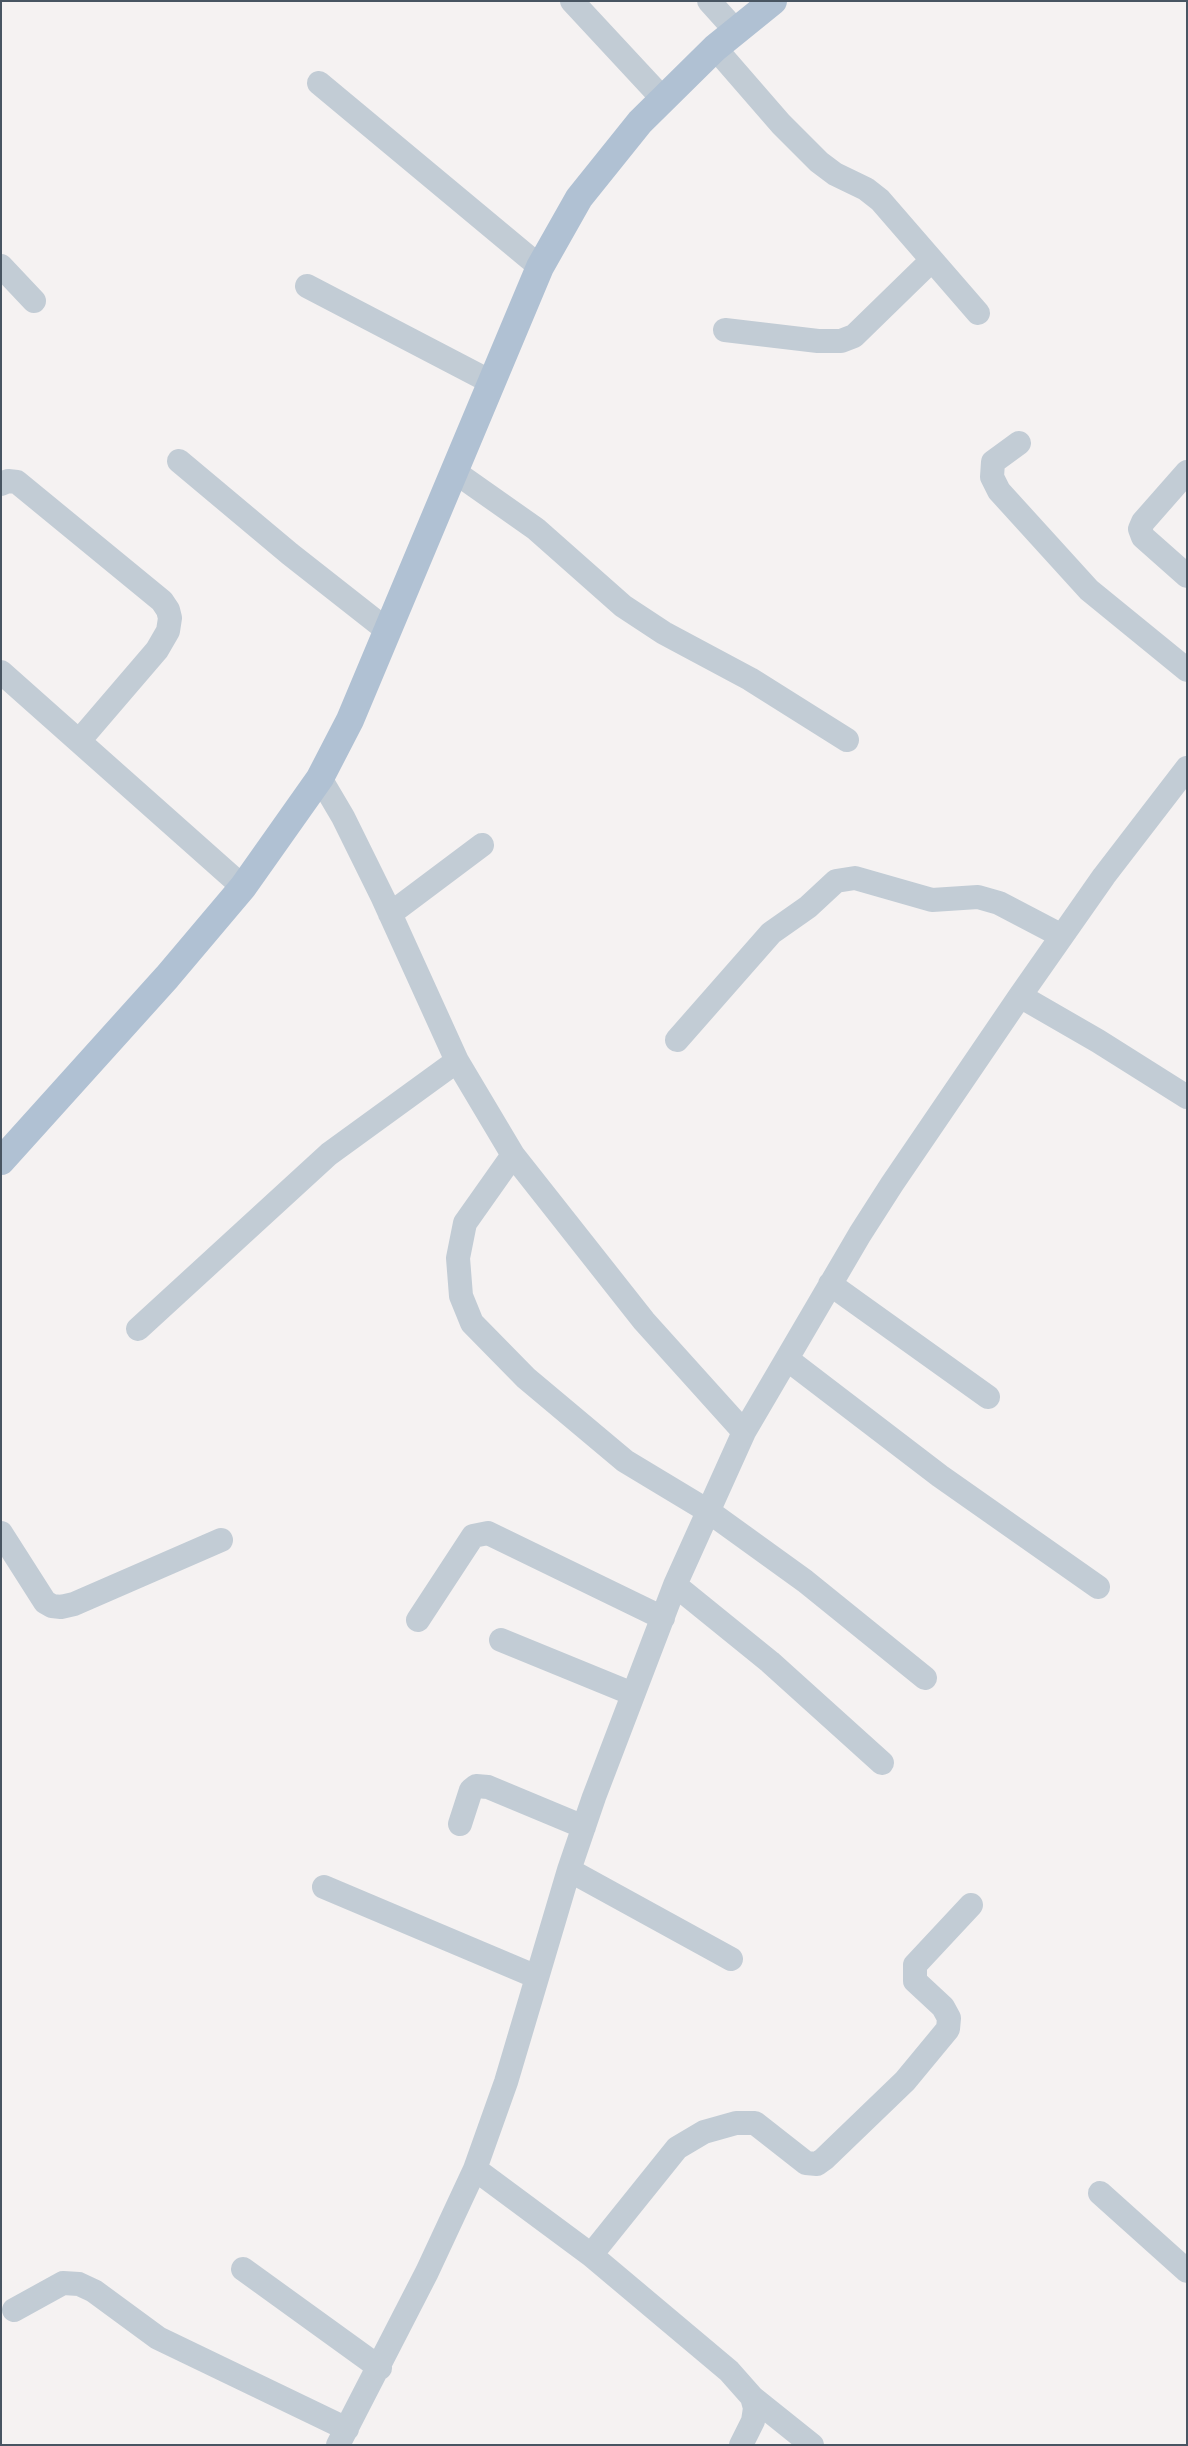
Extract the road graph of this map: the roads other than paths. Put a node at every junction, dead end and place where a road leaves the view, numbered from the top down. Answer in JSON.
{"nodes":[{"id":1,"x":572,"y":1,"type":"edge"},
{"id":2,"x":709,"y":1,"type":"edge"},
{"id":3,"x":773,"y":1,"type":"edge"},
{"id":4,"x":726,"y":39,"type":"junction"},
{"id":5,"x":319,"y":83,"type":"dead end"},
{"id":6,"x":663,"y":99,"type":"junction"},
{"id":7,"x":932,"y":260,"type":"junction"},
{"id":8,"x":1,"y":266,"type":"edge"},
{"id":9,"x":540,"y":267,"type":"junction"},
{"id":10,"x":307,"y":286,"type":"dead end"},
{"id":11,"x":34,"y":301,"type":"dead end"},
{"id":12,"x":978,"y":313,"type":"dead end"},
{"id":13,"x":725,"y":330,"type":"dead end"},
{"id":14,"x":491,"y":382,"type":"junction"},
{"id":15,"x":1019,"y":443,"type":"dead end"},
{"id":16,"x":179,"y":461,"type":"dead end"},
{"id":17,"x":455,"y":472,"type":"junction"},
{"id":18,"x":1187,"y":472,"type":"edge"},
{"id":19,"x":1,"y":484,"type":"edge"},
{"id":20,"x":1187,"y":576,"type":"edge"},
{"id":21,"x":388,"y":631,"type":"junction"},
{"id":22,"x":1187,"y":670,"type":"edge"},
{"id":23,"x":1,"y":672,"type":"edge"},
{"id":24,"x":847,"y":740,"type":"dead end"},
{"id":25,"x":79,"y":741,"type":"junction"},
{"id":26,"x":1187,"y":768,"type":"edge"},
{"id":27,"x":320,"y":778,"type":"junction"},
{"id":28,"x":482,"y":845,"type":"dead end"},
{"id":29,"x":243,"y":886,"type":"junction"},
{"id":30,"x":390,"y":914,"type":"junction"},
{"id":31,"x":1062,"y":936,"type":"junction"},
{"id":32,"x":1020,"y":996,"type":"junction"},
{"id":33,"x":677,"y":1040,"type":"dead end"},
{"id":34,"x":457,"y":1061,"type":"junction"},
{"id":35,"x":1187,"y":1097,"type":"edge"},
{"id":36,"x":513,"y":1155,"type":"junction"},
{"id":37,"x":1,"y":1161,"type":"edge"},
{"id":38,"x":830,"y":1284,"type":"junction"},
{"id":39,"x":138,"y":1329,"type":"dead end"},
{"id":40,"x":786,"y":1359,"type":"junction"},
{"id":41,"x":988,"y":1397,"type":"dead end"},
{"id":42,"x":744,"y":1432,"type":"junction"},
{"id":43,"x":708,"y":1512,"type":"junction"},
{"id":44,"x":1,"y":1533,"type":"edge"},
{"id":45,"x":221,"y":1540,"type":"dead end"},
{"id":46,"x":675,"y":1585,"type":"junction"},
{"id":47,"x":1098,"y":1588,"type":"dead end"},
{"id":48,"x":663,"y":1618,"type":"junction"},
{"id":49,"x":418,"y":1620,"type":"dead end"},
{"id":50,"x":501,"y":1640,"type":"dead end"},
{"id":51,"x":925,"y":1678,"type":"dead end"},
{"id":52,"x":633,"y":1694,"type":"junction"},
{"id":53,"x":882,"y":1763,"type":"dead end"},
{"id":54,"x":460,"y":1824,"type":"dead end"},
{"id":55,"x":584,"y":1827,"type":"junction"},
{"id":56,"x":569,"y":1870,"type":"junction"},
{"id":57,"x":324,"y":1887,"type":"dead end"},
{"id":58,"x":971,"y":1905,"type":"dead end"},
{"id":59,"x":730,"y":1959,"type":"dead end"},
{"id":60,"x":537,"y":1977,"type":"junction"},
{"id":61,"x":475,"y":2168,"type":"junction"},
{"id":62,"x":1100,"y":2193,"type":"dead end"},
{"id":63,"x":592,"y":2255,"type":"junction"},
{"id":64,"x":243,"y":2269,"type":"dead end"},
{"id":65,"x":1187,"y":2271,"type":"edge"},
{"id":66,"x":14,"y":2310,"type":"dead end"},
{"id":67,"x":380,"y":2368,"type":"junction"},
{"id":68,"x":752,"y":2396,"type":"junction"},
{"id":69,"x":343,"y":2437,"type":"edge"},
{"id":70,"x":741,"y":2445,"type":"edge"},
{"id":71,"x":812,"y":2445,"type":"edge"}],
"edges":[{"from":1,"to":6,"type":"street"},
{"from":2,"to":4,"type":"street"},
{"from":3,"to":4,"type":"main road"},
{"from":4,"to":6,"type":"main road"},
{"from":4,"to":7,"type":"street"},
{"from":5,"to":9,"type":"street"},
{"from":6,"to":9,"type":"main road"},
{"from":7,"to":12,"type":"street"},
{"from":7,"to":13,"type":"street"},
{"from":8,"to":11,"type":"street"},
{"from":9,"to":14,"type":"main road"},
{"from":10,"to":14,"type":"street"},
{"from":14,"to":17,"type":"main road"},
{"from":15,"to":22,"type":"street"},
{"from":16,"to":21,"type":"street"},
{"from":17,"to":21,"type":"main road"},
{"from":17,"to":24,"type":"street"},
{"from":18,"to":20,"type":"street"},
{"from":19,"to":25,"type":"street"},
{"from":21,"to":27,"type":"main road"},
{"from":23,"to":25,"type":"street"},
{"from":25,"to":29,"type":"street"},
{"from":26,"to":31,"type":"street"},
{"from":27,"to":29,"type":"main road"},
{"from":27,"to":30,"type":"street"},
{"from":28,"to":30,"type":"street"},
{"from":29,"to":37,"type":"main road"},
{"from":30,"to":34,"type":"street"},
{"from":31,"to":32,"type":"street"},
{"from":31,"to":33,"type":"street"},
{"from":32,"to":35,"type":"street"},
{"from":32,"to":38,"type":"street"},
{"from":34,"to":36,"type":"street"},
{"from":34,"to":39,"type":"street"},
{"from":36,"to":42,"type":"street"},
{"from":36,"to":43,"type":"street"},
{"from":38,"to":40,"type":"street"},
{"from":38,"to":41,"type":"street"},
{"from":40,"to":42,"type":"street"},
{"from":40,"to":47,"type":"street"},
{"from":42,"to":43,"type":"street"},
{"from":43,"to":46,"type":"street"},
{"from":43,"to":51,"type":"street"},
{"from":44,"to":45,"type":"street"},
{"from":46,"to":48,"type":"street"},
{"from":46,"to":53,"type":"street"},
{"from":48,"to":49,"type":"street"},
{"from":48,"to":52,"type":"street"},
{"from":50,"to":52,"type":"street"},
{"from":52,"to":55,"type":"street"},
{"from":54,"to":55,"type":"street"},
{"from":55,"to":56,"type":"street"},
{"from":56,"to":59,"type":"street"},
{"from":56,"to":60,"type":"street"},
{"from":57,"to":60,"type":"street"},
{"from":58,"to":63,"type":"street"},
{"from":60,"to":61,"type":"street"},
{"from":61,"to":63,"type":"street"},
{"from":61,"to":67,"type":"street"},
{"from":62,"to":65,"type":"street"},
{"from":63,"to":68,"type":"street"},
{"from":64,"to":67,"type":"street"},
{"from":66,"to":69,"type":"street"},
{"from":67,"to":69,"type":"street"},
{"from":68,"to":70,"type":"street"},
{"from":68,"to":71,"type":"street"}]}
